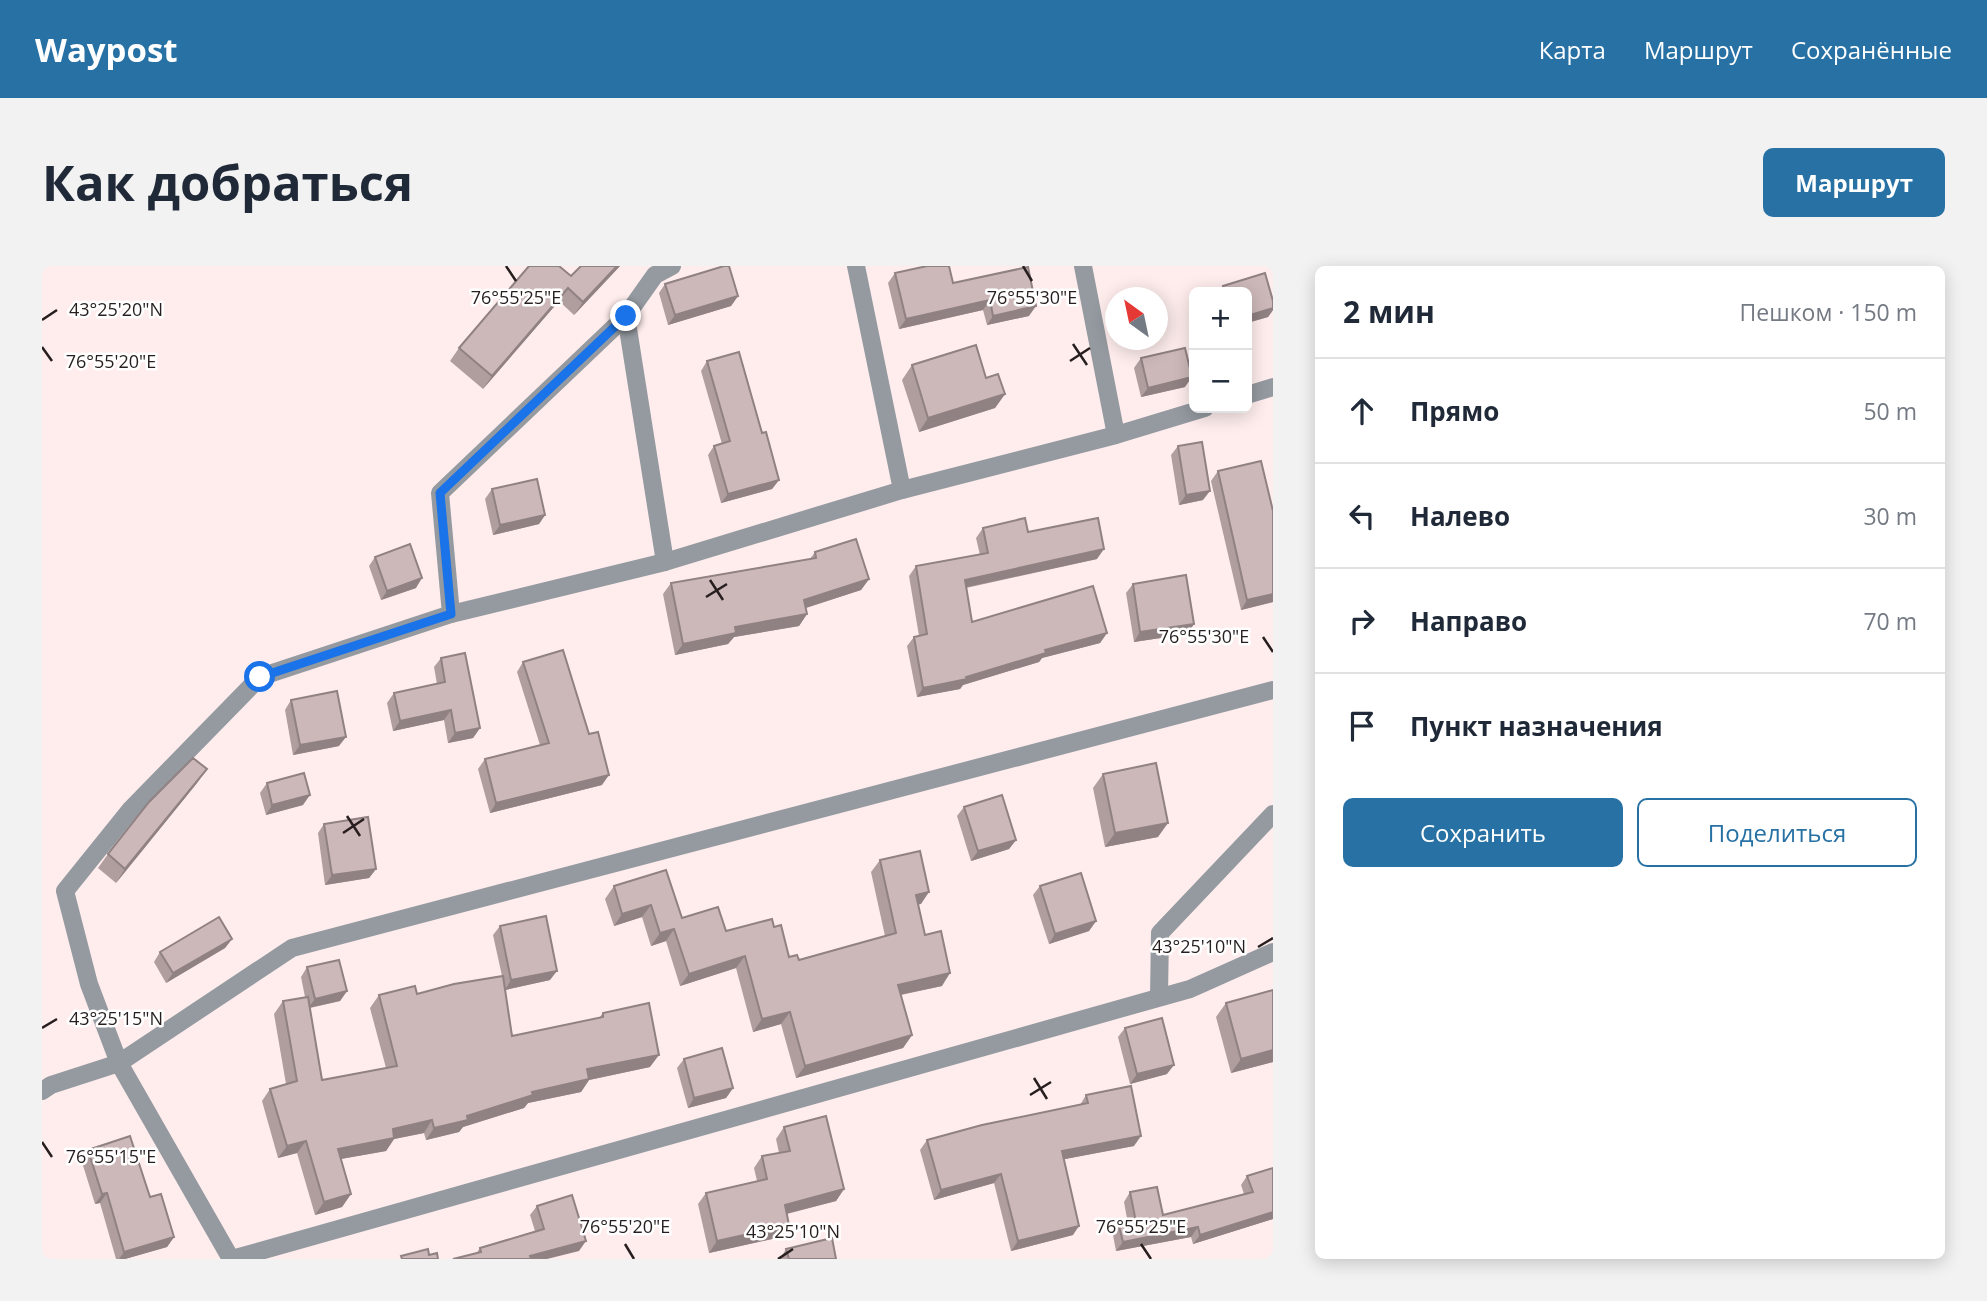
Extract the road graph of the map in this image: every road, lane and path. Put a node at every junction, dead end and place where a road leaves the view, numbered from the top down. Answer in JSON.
{"nodes":[{"id":1,"x":672,"y":266,"type":"edge"},
{"id":2,"x":856,"y":266,"type":"edge"},
{"id":3,"x":1083,"y":266,"type":"edge"},
{"id":4,"x":626,"y":316,"type":"junction"},
{"id":5,"x":1273,"y":387,"type":"edge"},
{"id":6,"x":1252,"y":393,"type":"edge"},
{"id":7,"x":1189,"y":413,"type":"edge"},
{"id":8,"x":1116,"y":435,"type":"junction"},
{"id":9,"x":902,"y":490,"type":"junction"},
{"id":10,"x":666,"y":562,"type":"junction"},
{"id":11,"x":451,"y":614,"type":"junction"},
{"id":12,"x":1273,"y":690,"type":"edge"},
{"id":13,"x":1273,"y":814,"type":"edge"},
{"id":14,"x":1273,"y":952,"type":"edge"},
{"id":15,"x":1159,"y":997,"type":"junction"},
{"id":16,"x":119,"y":1063,"type":"junction"},
{"id":17,"x":42,"y":1091,"type":"edge"},
{"id":18,"x":232,"y":1259,"type":"edge"}],
"edges":[{"from":1,"to":4,"type":"street"},
{"from":2,"to":9,"type":"street"},
{"from":3,"to":8,"type":"street"},
{"from":4,"to":10,"type":"street"},
{"from":4,"to":11,"type":"street"},
{"from":5,"to":6,"type":"street"},
{"from":7,"to":8,"type":"street"},
{"from":8,"to":9,"type":"street"},
{"from":9,"to":10,"type":"street"},
{"from":10,"to":11,"type":"street"},
{"from":11,"to":16,"type":"street"},
{"from":12,"to":16,"type":"street"},
{"from":13,"to":15,"type":"street"},
{"from":14,"to":15,"type":"street"},
{"from":15,"to":18,"type":"street"},
{"from":16,"to":17,"type":"street"},
{"from":16,"to":18,"type":"street"}]}
